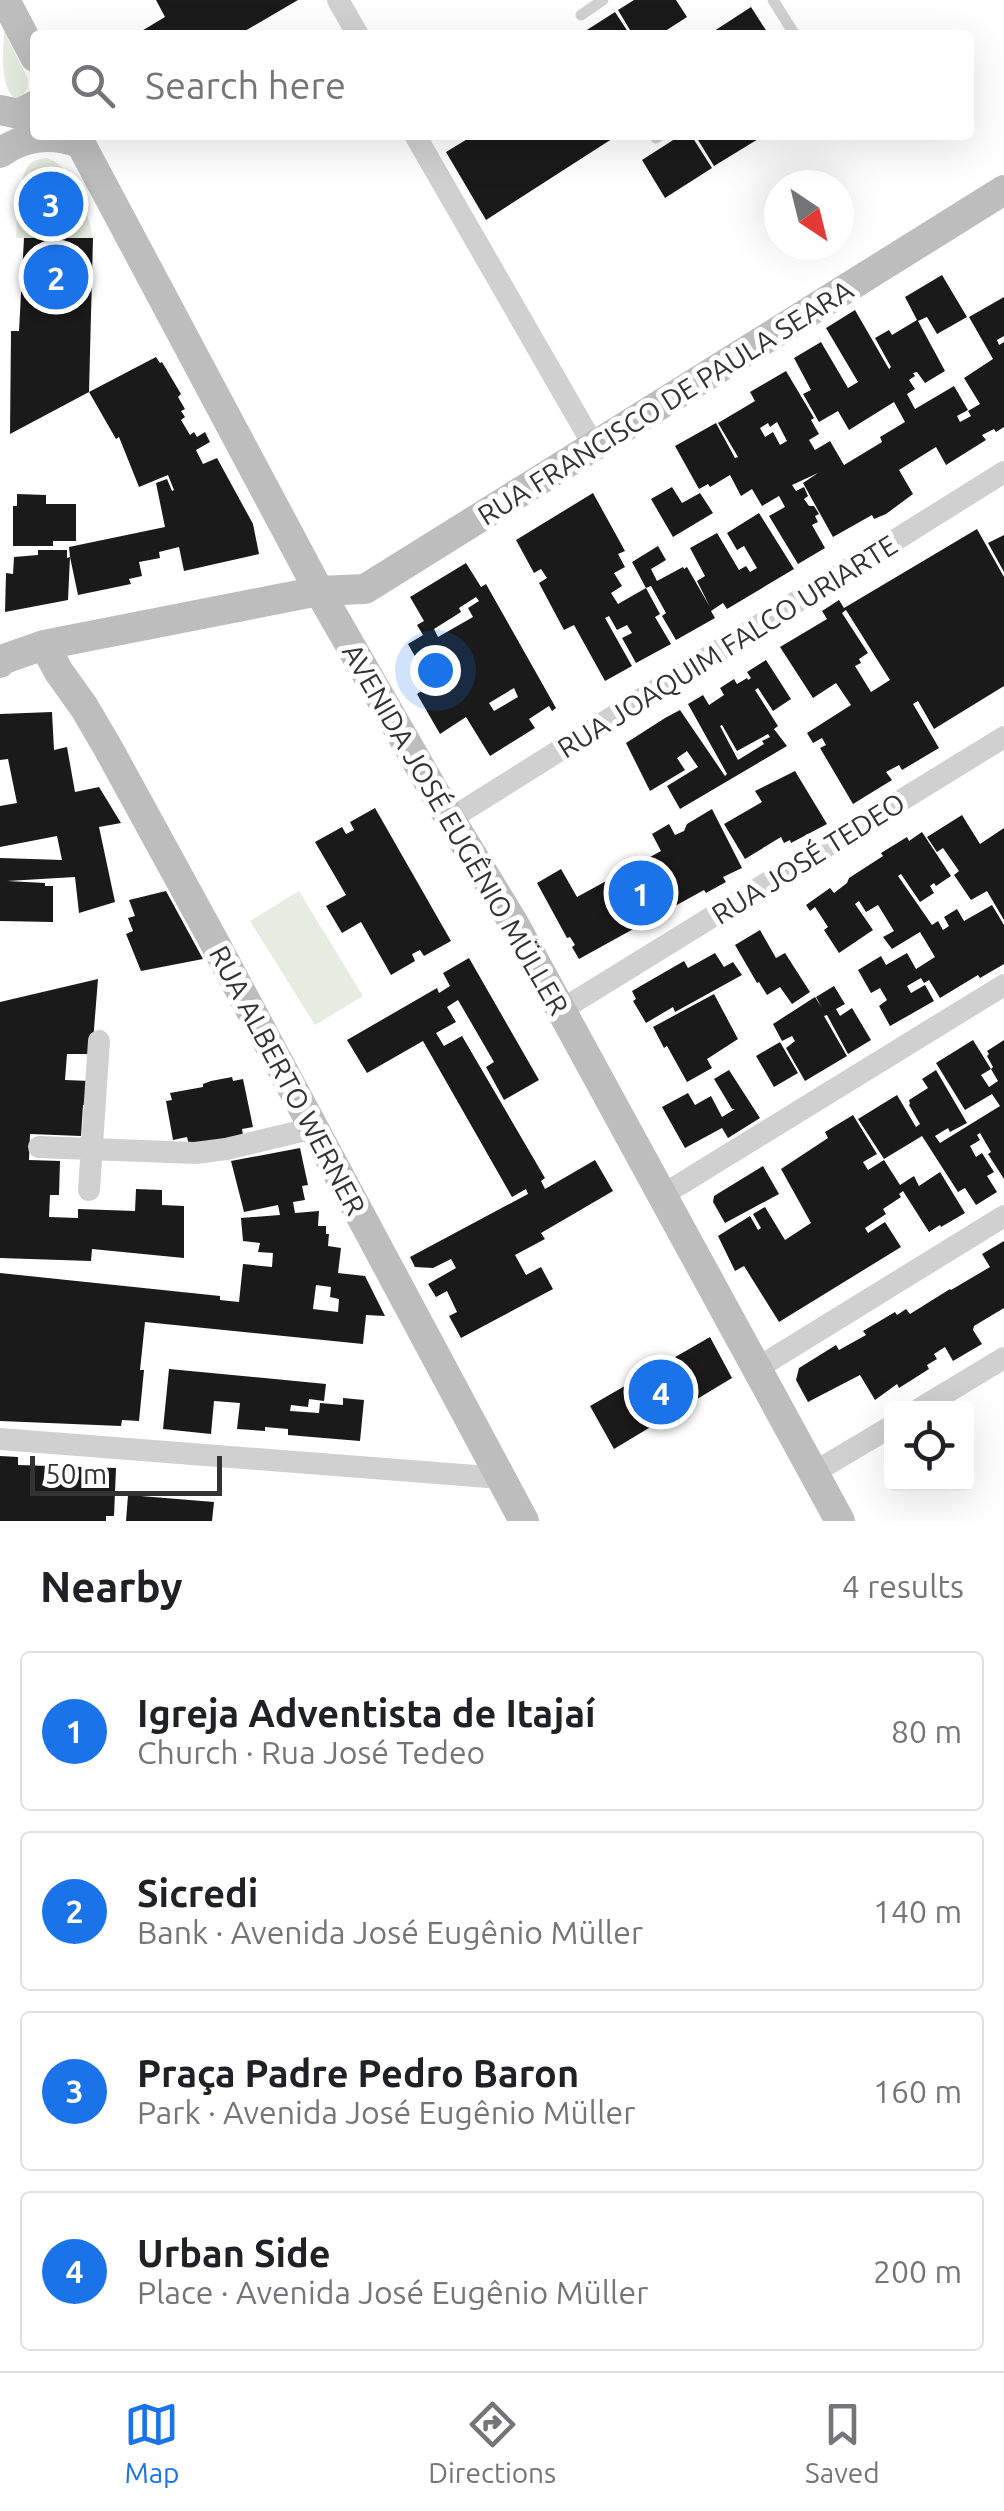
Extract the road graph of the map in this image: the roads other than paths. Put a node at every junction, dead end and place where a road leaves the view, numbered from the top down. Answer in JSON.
{"nodes":[{"id":1,"x":6,"y":0,"type":"edge"},
{"id":2,"x":338,"y":0,"type":"edge"},
{"id":3,"x":603,"y":0,"type":"edge"},
{"id":4,"x":774,"y":0,"type":"edge"},
{"id":5,"x":580,"y":16,"type":"dead end"},
{"id":6,"x":355,"y":30,"type":"edge"},
{"id":7,"x":791,"y":30,"type":"edge"},
{"id":8,"x":30,"y":48,"type":"edge"},
{"id":9,"x":30,"y":108,"type":"edge"},
{"id":10,"x":0,"y":110,"type":"edge"},
{"id":11,"x":30,"y":138,"type":"edge"},
{"id":12,"x":79,"y":140,"type":"edge"},
{"id":13,"x":418,"y":140,"type":"edge"},
{"id":14,"x":0,"y":153,"type":"edge"},
{"id":15,"x":1004,"y":190,"type":"edge"},
{"id":16,"x":594,"y":446,"type":"junction"},
{"id":17,"x":1004,"y":472,"type":"edge"},
{"id":18,"x":320,"y":591,"type":"junction"},
{"id":19,"x":44,"y":645,"type":"junction"},
{"id":20,"x":0,"y":663,"type":"edge"},
{"id":21,"x":1004,"y":737,"type":"edge"},
{"id":22,"x":450,"y":820,"type":"junction"},
{"id":23,"x":1004,"y":985,"type":"edge"},
{"id":24,"x":561,"y":1010,"type":"junction"},
{"id":25,"x":99,"y":1041,"type":"dead end"},
{"id":26,"x":314,"y":1128,"type":"junction"},
{"id":27,"x":39,"y":1147,"type":"dead end"},
{"id":28,"x":92,"y":1150,"type":"junction"},
{"id":29,"x":89,"y":1190,"type":"dead end"},
{"id":30,"x":661,"y":1196,"type":"junction"},
{"id":31,"x":1004,"y":1216,"type":"edge"},
{"id":32,"x":1004,"y":1358,"type":"edge"},
{"id":33,"x":756,"y":1369,"type":"junction"},
{"id":34,"x":933,"y":1401,"type":"edge"},
{"id":35,"x":884,"y":1431,"type":"edge"},
{"id":36,"x":0,"y":1439,"type":"edge"},
{"id":37,"x":813,"y":1473,"type":"junction"},
{"id":38,"x":501,"y":1478,"type":"junction"},
{"id":39,"x":524,"y":1521,"type":"edge"},
{"id":40,"x":840,"y":1521,"type":"edge"}],
"edges":[{"from":1,"to":8,"type":"main road"},
{"from":2,"to":6,"type":"street"},
{"from":3,"to":5,"type":"lane"},
{"from":4,"to":7,"type":"lane"},
{"from":9,"to":10,"type":"main road"},
{"from":11,"to":14,"type":"main road"},
{"from":12,"to":18,"type":"main road","name":"AVENIDA JOSÉ EUGÊNIO MÜLLER"},
{"from":13,"to":16,"type":"street"},
{"from":15,"to":16,"type":"main road","name":"RUA FRANCISCO DE PAULA SEARA"},
{"from":16,"to":18,"type":"main road","name":"RUA FRANCISCO DE PAULA SEARA"},
{"from":17,"to":22,"type":"street","name":"RUA JOAQUIM FALCO URIARTE"},
{"from":18,"to":19,"type":"main road","name":"RUA FRANCISCO DE PAULA SEARA"},
{"from":18,"to":22,"type":"main road","name":"AVENIDA JOSÉ EUGÊNIO MÜLLER"},
{"from":19,"to":20,"type":"main road","name":"RUA FRANCISCO DE PAULA SEARA"},
{"from":19,"to":26,"type":"main road","name":"RUA ALBERTO WERNER"},
{"from":21,"to":24,"type":"street","name":"RUA JOSÉ TEDEO"},
{"from":22,"to":24,"type":"main road","name":"AVENIDA JOSÉ EUGÊNIO MÜLLER"},
{"from":23,"to":30,"type":"street"},
{"from":24,"to":30,"type":"main road","name":"AVENIDA JOSÉ EUGÊNIO MÜLLER"},
{"from":25,"to":28,"type":"street"},
{"from":26,"to":28,"type":"street"},
{"from":26,"to":38,"type":"main road","name":"RUA ALBERTO WERNER"},
{"from":27,"to":28,"type":"street"},
{"from":28,"to":29,"type":"street"},
{"from":30,"to":33,"type":"main road","name":"AVENIDA JOSÉ EUGÊNIO MÜLLER"},
{"from":31,"to":33,"type":"street"},
{"from":32,"to":34,"type":"street"},
{"from":33,"to":37,"type":"main road","name":"AVENIDA JOSÉ EUGÊNIO MÜLLER"},
{"from":35,"to":37,"type":"street"},
{"from":36,"to":38,"type":"street"},
{"from":37,"to":40,"type":"main road","name":"AVENIDA JOSÉ EUGÊNIO MÜLLER"},
{"from":38,"to":39,"type":"main road","name":"RUA ALBERTO WERNER"}]}
